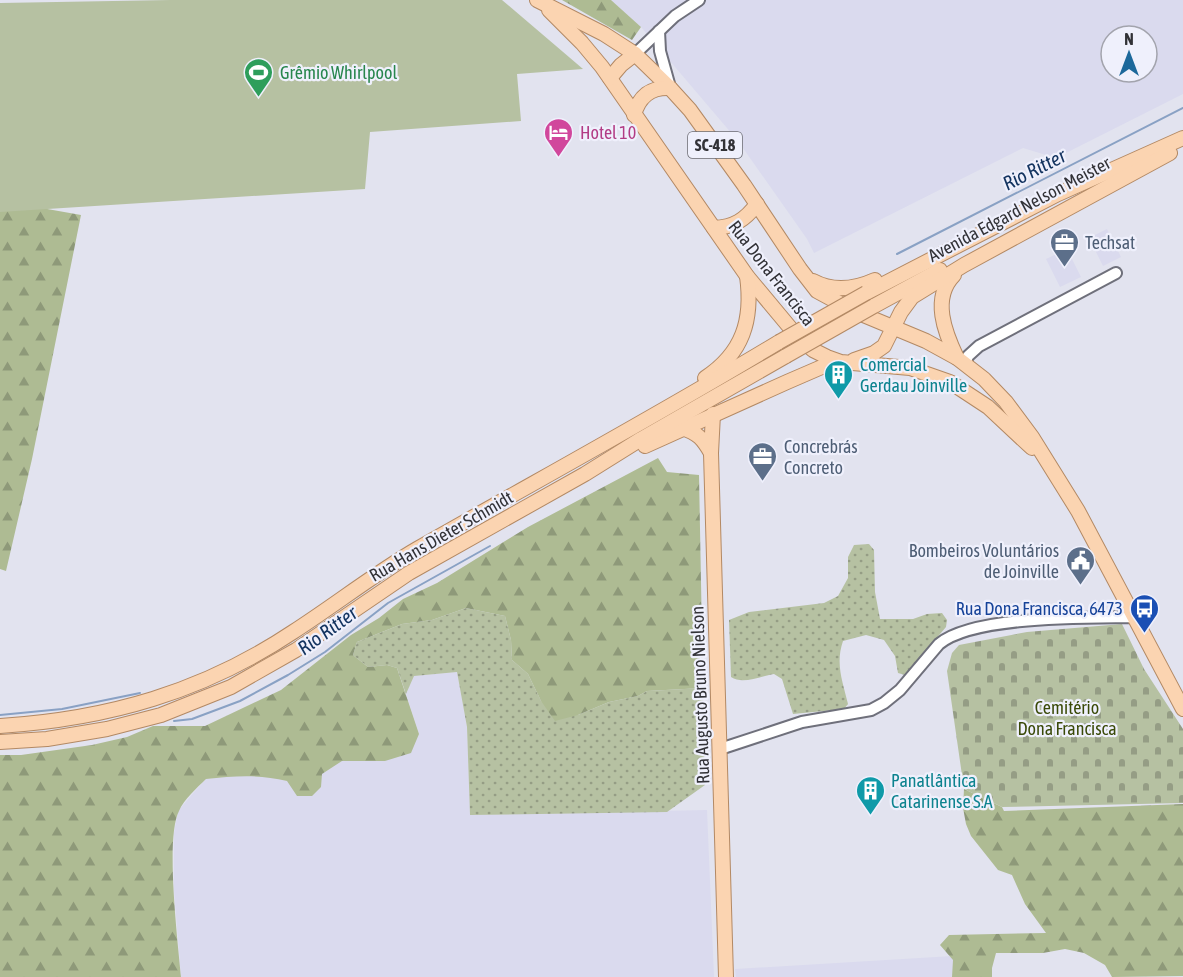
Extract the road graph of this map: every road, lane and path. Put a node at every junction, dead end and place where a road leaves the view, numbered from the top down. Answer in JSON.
{"nodes":[{"id":1,"x":699,"y":0,"type":"edge"},
{"id":2,"x":540,"y":2,"type":"edge"},
{"id":3,"x":659,"y":31,"type":"junction"},
{"id":4,"x":635,"y":54,"type":"junction"},
{"id":5,"x":610,"y":78,"type":"junction"},
{"id":6,"x":670,"y":88,"type":"junction"},
{"id":7,"x":634,"y":115,"type":"junction"},
{"id":8,"x":1183,"y":138,"type":"edge"},
{"id":9,"x":1177,"y":150,"type":"edge"},
{"id":10,"x":1116,"y":168,"type":"junction"},
{"id":11,"x":757,"y":204,"type":"junction"},
{"id":12,"x":714,"y":228,"type":"junction"},
{"id":13,"x":964,"y":266,"type":"junction"},
{"id":14,"x":1116,"y":273,"type":"dead end"},
{"id":15,"x":747,"y":276,"type":"junction"},
{"id":16,"x":805,"y":276,"type":"junction"},
{"id":17,"x":892,"y":327,"type":"junction"},
{"id":18,"x":778,"y":342,"type":"joint"},
{"id":19,"x":786,"y":356,"type":"joint"},
{"id":20,"x":961,"y":361,"type":"junction"},
{"id":21,"x":845,"y":362,"type":"junction"},
{"id":22,"x":950,"y":382,"type":"junction"},
{"id":23,"x":713,"y":414,"type":"junction"},
{"id":24,"x":682,"y":428,"type":"junction"},
{"id":25,"x":711,"y":453,"type":"junction"},
{"id":26,"x":578,"y":459,"type":"junction"},
{"id":27,"x":1046,"y":462,"type":"junction"},
{"id":28,"x":585,"y":474,"type":"junction"},
{"id":29,"x":1136,"y":617,"type":"junction"},
{"id":30,"x":1183,"y":709,"type":"edge"},
{"id":31,"x":0,"y":726,"type":"edge"},
{"id":32,"x":0,"y":742,"type":"edge"},
{"id":33,"x":720,"y":749,"type":"junction"},
{"id":34,"x":726,"y":977,"type":"edge"}],
"edges":[{"from":1,"to":3,"type":"street"},
{"from":2,"to":4,"type":"main road","name":"Rua Dona Francisca","number":"SC-418"},
{"from":2,"to":5,"type":"main road","name":"Rua Dona Francisca","number":"SC-418"},
{"from":3,"to":4,"type":"street"},
{"from":3,"to":6,"type":"street"},
{"from":4,"to":5,"type":"main road"},
{"from":4,"to":6,"type":"main road","name":"Rua Dona Francisca","number":"SC-418"},
{"from":5,"to":7,"type":"main road","name":"Rua Dona Francisca","number":"SC-418"},
{"from":6,"to":7,"type":"main road"},
{"from":6,"to":11,"type":"main road","name":"Rua Dona Francisca","number":"SC-418"},
{"from":7,"to":12,"type":"main road","name":"Rua Dona Francisca","number":"SC-418"},
{"from":8,"to":10,"type":"main road","name":"Avenida Edgard Nelson Meister"},
{"from":9,"to":13,"type":"main road"},
{"from":9,"to":19,"type":"main road","name":"Avenida Edgard Nelson Meister","bridge":true},
{"from":10,"to":16,"type":"main road"},
{"from":10,"to":18,"type":"main road","name":"Avenida Edgard Nelson Meister","bridge":true},
{"from":11,"to":12,"type":"main road"},
{"from":11,"to":16,"type":"main road","name":"Rua Dona Francisca","number":"SC-418"},
{"from":12,"to":15,"type":"main road","name":"Rua Dona Francisca","number":"SC-418"},
{"from":13,"to":17,"type":"main road"},
{"from":13,"to":20,"type":"main road"},
{"from":14,"to":20,"type":"street"},
{"from":15,"to":21,"type":"main road","name":"Rua Dona Francisca","number":"SC-418"},
{"from":15,"to":26,"type":"main road"},
{"from":16,"to":17,"type":"main road","name":"Rua Dona Francisca","number":"SC-418"},
{"from":17,"to":20,"type":"main road","name":"Rua Dona Francisca"},
{"from":17,"to":21,"type":"main road"},
{"from":18,"to":26,"type":"main road","name":"Rua Hans Dieter Schmidt"},
{"from":19,"to":28,"type":"main road","name":"Rua Hans Dieter Schmidt"},
{"from":20,"to":22,"type":"main road"},
{"from":20,"to":27,"type":"main road","name":"Rua Dona Francisca"},
{"from":21,"to":22,"type":"main road","name":"Rua Dona Francisca"},
{"from":21,"to":23,"type":"main road"},
{"from":22,"to":27,"type":"main road","name":"Rua Dona Francisca"},
{"from":23,"to":24,"type":"main road"},
{"from":23,"to":25,"type":"main road","name":"Rua Augusto Bruno Nielson"},
{"from":24,"to":25,"type":"main road"},
{"from":24,"to":28,"type":"main road"},
{"from":25,"to":33,"type":"main road","name":"Rua Augusto Bruno Nielson"},
{"from":26,"to":31,"type":"main road","name":"Rua Hans Dieter Schmidt"},
{"from":27,"to":29,"type":"main road","name":"Rua Dona Francisca"},
{"from":28,"to":32,"type":"main road","name":"Rua Hans Dieter Schmidt"},
{"from":29,"to":30,"type":"main road","name":"Rua Dona Francisca"},
{"from":29,"to":33,"type":"street"},
{"from":33,"to":34,"type":"main road","name":"Rua Augusto Bruno Nielson"}]}
